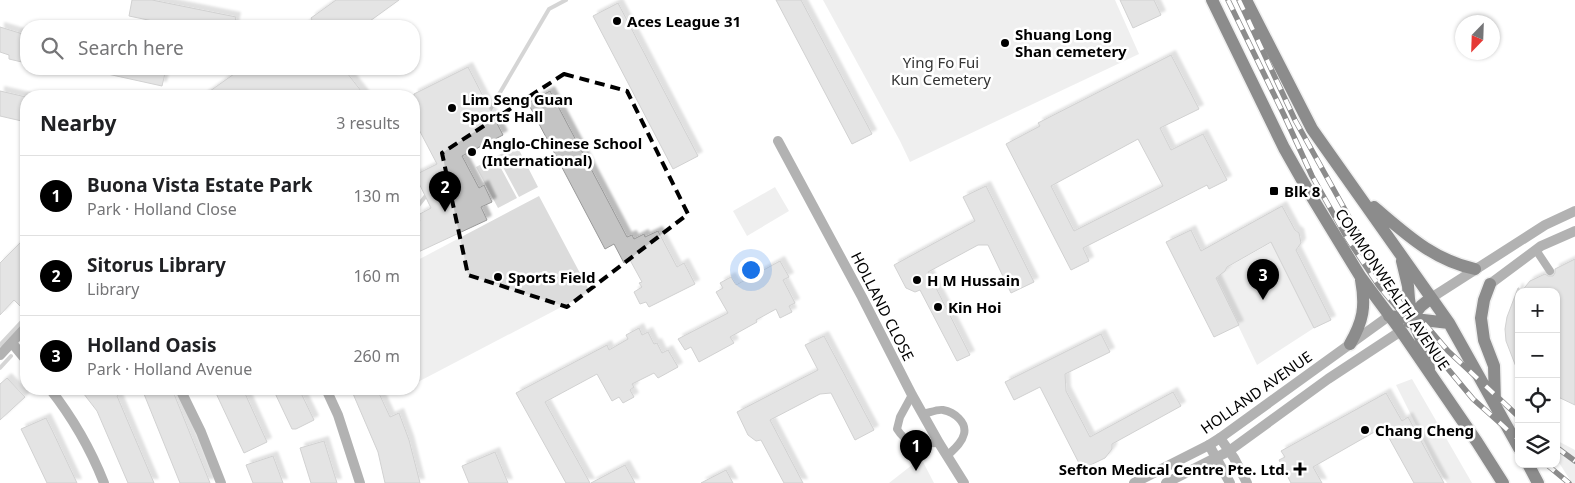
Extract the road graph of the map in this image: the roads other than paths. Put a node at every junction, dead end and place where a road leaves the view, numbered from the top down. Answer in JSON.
{"nodes":[{"id":1,"x":1212,"y":0,"type":"edge"},
{"id":2,"x":1246,"y":0,"type":"edge"},
{"id":3,"x":778,"y":141,"type":"dead end"},
{"id":4,"x":1358,"y":194,"type":"junction"},
{"id":5,"x":1575,"y":211,"type":"edge"},
{"id":6,"x":1575,"y":231,"type":"edge"},
{"id":7,"x":1536,"y":250,"type":"junction"},
{"id":8,"x":1399,"y":251,"type":"junction"},
{"id":9,"x":1475,"y":269,"type":"junction"},
{"id":10,"x":1550,"y":271,"type":"dead end"},
{"id":11,"x":1360,"y":276,"type":"junction"},
{"id":12,"x":1490,"y":284,"type":"joint"},
{"id":13,"x":1431,"y":298,"type":"junction"},
{"id":14,"x":1389,"y":316,"type":"junction"},
{"id":15,"x":1412,"y":318,"type":"junction"},
{"id":16,"x":1449,"y":324,"type":"junction"},
{"id":17,"x":1401,"y":331,"type":"junction"},
{"id":18,"x":20,"y":334,"type":"edge"},
{"id":19,"x":12,"y":343,"type":"junction"},
{"id":20,"x":1350,"y":344,"type":"junction"},
{"id":21,"x":20,"y":353,"type":"edge"},
{"id":22,"x":0,"y":355,"type":"edge"},
{"id":23,"x":1430,"y":374,"type":"junction"},
{"id":24,"x":54,"y":395,"type":"edge"},
{"id":25,"x":183,"y":395,"type":"edge"},
{"id":26,"x":329,"y":395,"type":"edge"},
{"id":27,"x":912,"y":395,"type":"junction"},
{"id":28,"x":1495,"y":404,"type":"junction"},
{"id":29,"x":923,"y":414,"type":"junction"},
{"id":30,"x":1220,"y":438,"type":"junction"},
{"id":31,"x":1515,"y":441,"type":"edge"},
{"id":32,"x":939,"y":442,"type":"junction"},
{"id":33,"x":1209,"y":445,"type":"junction"},
{"id":34,"x":1229,"y":451,"type":"junction"},
{"id":35,"x":947,"y":456,"type":"junction"},
{"id":36,"x":1216,"y":458,"type":"junction"},
{"id":37,"x":1530,"y":468,"type":"edge"},
{"id":38,"x":104,"y":483,"type":"edge"},
{"id":39,"x":221,"y":483,"type":"edge"},
{"id":40,"x":360,"y":483,"type":"edge"},
{"id":41,"x":964,"y":483,"type":"edge"},
{"id":42,"x":1134,"y":483,"type":"edge"},
{"id":43,"x":1166,"y":483,"type":"edge"},
{"id":44,"x":1230,"y":483,"type":"edge"},
{"id":45,"x":1247,"y":483,"type":"edge"},
{"id":46,"x":1503,"y":483,"type":"edge"},
{"id":47,"x":1538,"y":483,"type":"edge"}],
"edges":[{"from":1,"to":11,"type":"main road","name":"COMMONWEALTH AVENUE"},
{"from":2,"to":4,"type":"main road","name":"COMMONWEALTH AVENUE"},
{"from":3,"to":27,"type":"street","name":"HOLLAND CLOSE"},
{"from":4,"to":8,"type":"main road","name":"COMMONWEALTH AVENUE"},
{"from":4,"to":9,"type":"main road"},
{"from":5,"to":9,"type":"street"},
{"from":6,"to":7,"type":"street"},
{"from":7,"to":10,"type":"lane"},
{"from":7,"to":12,"type":"street"},
{"from":8,"to":13,"type":"main road","name":"COMMONWEALTH AVENUE"},
{"from":8,"to":15,"type":"main road"},
{"from":9,"to":13,"type":"street"},
{"from":11,"to":14,"type":"main road","name":"COMMONWEALTH AVENUE"},
{"from":11,"to":20,"type":"main road"},
{"from":12,"to":28,"type":"main road"},
{"from":13,"to":15,"type":"main road"},
{"from":13,"to":16,"type":"main road","name":"COMMONWEALTH AVENUE"},
{"from":14,"to":15,"type":"main road"},
{"from":14,"to":17,"type":"main road","name":"COMMONWEALTH AVENUE"},
{"from":14,"to":20,"type":"street","name":"HOLLAND AVENUE"},
{"from":15,"to":16,"type":"main road"},
{"from":15,"to":17,"type":"main road"},
{"from":15,"to":23,"type":"main road"},
{"from":16,"to":28,"type":"main road","name":"COMMONWEALTH AVENUE"},
{"from":17,"to":23,"type":"main road","name":"COMMONWEALTH AVENUE"},
{"from":17,"to":34,"type":"street","name":"HOLLAND AVENUE"},
{"from":18,"to":19,"type":"street"},
{"from":19,"to":21,"type":"street"},
{"from":19,"to":22,"type":"street"},
{"from":20,"to":30,"type":"street","name":"HOLLAND AVENUE"},
{"from":23,"to":46,"type":"main road","name":"COMMONWEALTH AVENUE"},
{"from":24,"to":38,"type":"street"},
{"from":25,"to":39,"type":"street"},
{"from":26,"to":40,"type":"street"},
{"from":27,"to":29,"type":"street","name":"HOLLAND CLOSE"},
{"from":27,"to":32,"type":"lane"},
{"from":28,"to":31,"type":"main road","name":"COMMONWEALTH AVENUE"},
{"from":29,"to":32,"type":"street","name":"HOLLAND CLOSE"},
{"from":29,"to":35,"type":"lane"},
{"from":30,"to":33,"type":"street","name":"HOLLAND AVENUE"},
{"from":30,"to":34,"type":"street"},
{"from":32,"to":35,"type":"street","name":"HOLLAND CLOSE"},
{"from":33,"to":36,"type":"street"},
{"from":33,"to":42,"type":"street","name":"HOLLAND AVENUE"},
{"from":34,"to":36,"type":"street","name":"HOLLAND AVENUE"},
{"from":34,"to":45,"type":"street"},
{"from":35,"to":41,"type":"street","name":"HOLLAND CLOSE"},
{"from":36,"to":43,"type":"street","name":"HOLLAND AVENUE"},
{"from":36,"to":44,"type":"street"},
{"from":37,"to":47,"type":"main road"}]}
